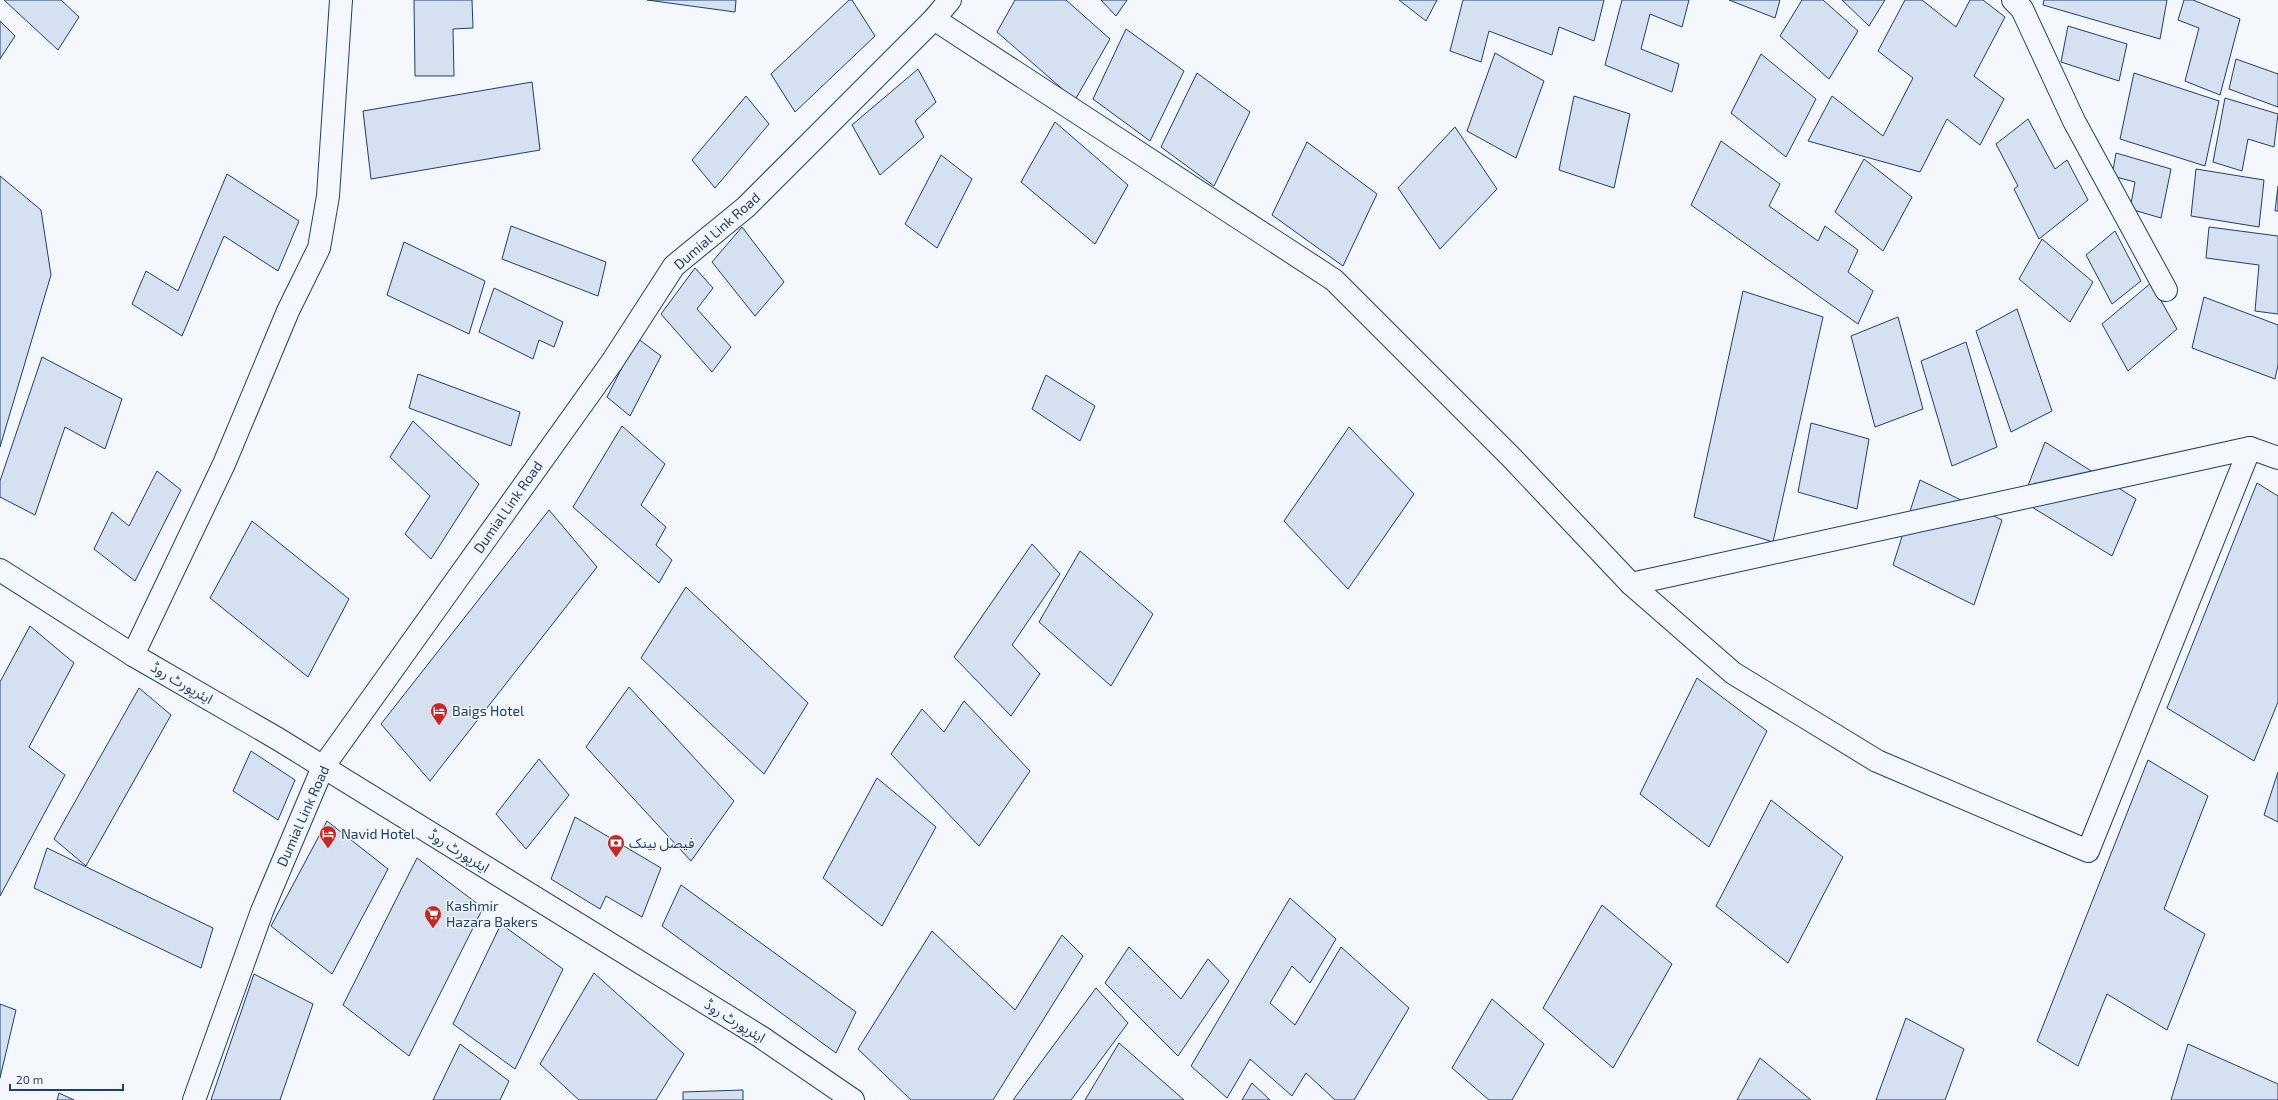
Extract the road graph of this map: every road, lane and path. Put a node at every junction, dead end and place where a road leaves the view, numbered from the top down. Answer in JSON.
{"nodes":[{"id":1,"x":340,"y":0,"type":"edge"},
{"id":2,"x":950,"y":0,"type":"edge"},
{"id":3,"x":2013,"y":0,"type":"edge"},
{"id":4,"x":934,"y":19,"type":"junction"},
{"id":5,"x":2166,"y":290,"type":"dead end"},
{"id":6,"x":2250,"y":448,"type":"junction"},
{"id":7,"x":2278,"y":458,"type":"edge"},
{"id":8,"x":0,"y":570,"type":"edge"},
{"id":9,"x":1631,"y":584,"type":"junction"},
{"id":10,"x":133,"y":655,"type":"junction"},
{"id":11,"x":323,"y":767,"type":"junction"},
{"id":12,"x":194,"y":1100,"type":"edge"},
{"id":13,"x":853,"y":1100,"type":"edge"}],
"edges":[{"from":1,"to":10,"type":"main road"},
{"from":2,"to":4,"type":"main road","name":"Dumial Link Road"},
{"from":3,"to":5,"type":"main road"},
{"from":4,"to":9,"type":"main road"},
{"from":4,"to":11,"type":"main road","name":"Dumial Link Road"},
{"from":6,"to":7,"type":"main road"},
{"from":6,"to":9,"type":"main road"},
{"from":6,"to":9,"type":"main road"},
{"from":8,"to":10,"type":"main road","name":"ایئرپورٹ روڈ"},
{"from":10,"to":11,"type":"main road","name":"ایئرپورٹ روڈ"},
{"from":11,"to":12,"type":"main road","name":"Dumial Link Road"},
{"from":11,"to":13,"type":"main road","name":"ایئرپورٹ روڈ"}]}
